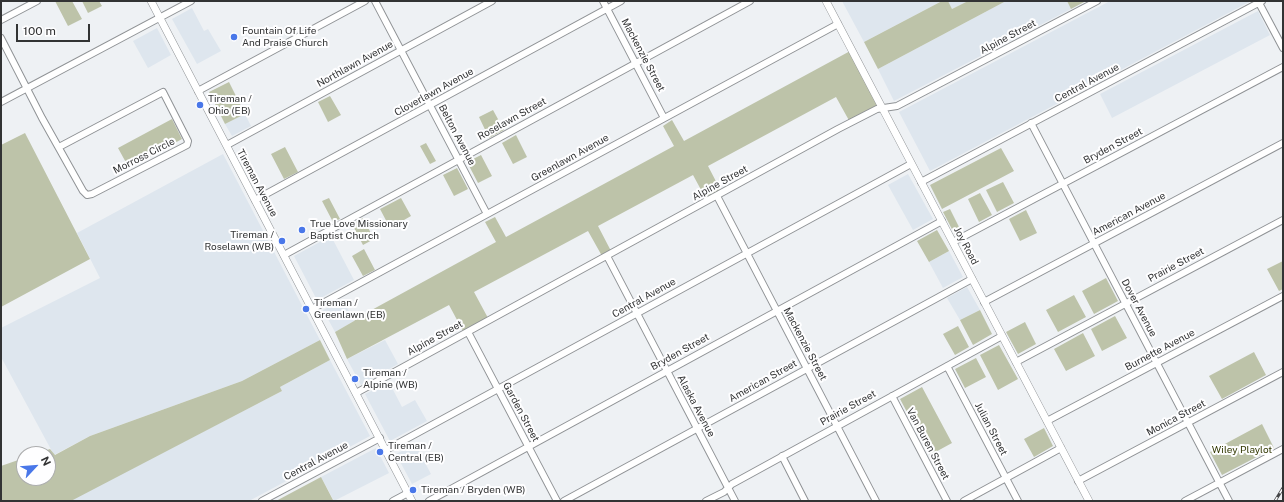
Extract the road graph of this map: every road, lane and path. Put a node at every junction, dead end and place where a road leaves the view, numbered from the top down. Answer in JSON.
{"nodes":[{"id":1,"x":37,"y":1,"type":"edge"},
{"id":2,"x":151,"y":1,"type":"edge"},
{"id":3,"x":191,"y":1,"type":"edge"},
{"id":4,"x":365,"y":1,"type":"edge"},
{"id":5,"x":375,"y":1,"type":"edge"},
{"id":6,"x":492,"y":1,"type":"edge"},
{"id":7,"x":603,"y":1,"type":"edge"},
{"id":8,"x":621,"y":1,"type":"edge"},
{"id":9,"x":750,"y":1,"type":"edge"},
{"id":10,"x":826,"y":1,"type":"edge"},
{"id":11,"x":1097,"y":1,"type":"edge"},
{"id":12,"x":1260,"y":2,"type":"edge"},
{"id":13,"x":607,"y":9,"type":"junction"},
{"id":14,"x":160,"y":18,"type":"junction"},
{"id":15,"x":1,"y":20,"type":"edge"},
{"id":16,"x":838,"y":24,"type":"junction"},
{"id":17,"x":1,"y":38,"type":"edge"},
{"id":18,"x":1283,"y":48,"type":"edge"},
{"id":19,"x":401,"y":50,"type":"junction"},
{"id":20,"x":636,"y":63,"type":"junction"},
{"id":21,"x":1283,"y":67,"type":"edge"},
{"id":22,"x":27,"y":88,"type":"junction"},
{"id":23,"x":198,"y":91,"type":"junction"},
{"id":24,"x":1,"y":102,"type":"edge"},
{"id":25,"x":430,"y":105,"type":"junction"},
{"id":26,"x":883,"y":109,"type":"junction"},
{"id":27,"x":664,"y":118,"type":"junction"},
{"id":28,"x":1032,"y":123,"type":"junction"},
{"id":29,"x":1283,"y":143,"type":"edge"},
{"id":30,"x":227,"y":146,"type":"junction"},
{"id":31,"x":59,"y":147,"type":"junction"},
{"id":32,"x":459,"y":160,"type":"junction"},
{"id":33,"x":911,"y":164,"type":"junction"},
{"id":34,"x":921,"y":182,"type":"junction"},
{"id":35,"x":1063,"y":184,"type":"junction"},
{"id":36,"x":717,"y":196,"type":"junction"},
{"id":37,"x":255,"y":200,"type":"junction"},
{"id":38,"x":487,"y":214,"type":"junction"},
{"id":39,"x":1283,"y":220,"type":"edge"},
{"id":40,"x":942,"y":221,"type":"junction"},
{"id":41,"x":953,"y":242,"type":"junction"},
{"id":42,"x":1094,"y":244,"type":"junction"},
{"id":43,"x":747,"y":253,"type":"junction"},
{"id":44,"x":284,"y":255,"type":"junction"},
{"id":45,"x":607,"y":256,"type":"junction"},
{"id":46,"x":972,"y":279,"type":"junction"},
{"id":47,"x":1283,"y":296,"type":"edge"},
{"id":48,"x":984,"y":302,"type":"junction"},
{"id":49,"x":1126,"y":303,"type":"junction"},
{"id":50,"x":312,"y":309,"type":"junction"},
{"id":51,"x":777,"y":311,"type":"junction"},
{"id":52,"x":637,"y":314,"type":"junction"},
{"id":53,"x":468,"y":332,"type":"junction"},
{"id":54,"x":1002,"y":336,"type":"junction"},
{"id":55,"x":1016,"y":362,"type":"junction"},
{"id":56,"x":1157,"y":363,"type":"junction"},
{"id":57,"x":947,"y":366,"type":"junction"},
{"id":58,"x":807,"y":369,"type":"junction"},
{"id":59,"x":667,"y":371,"type":"junction"},
{"id":60,"x":1283,"y":372,"type":"edge"},
{"id":61,"x":498,"y":389,"type":"junction"},
{"id":62,"x":356,"y":393,"type":"junction"},
{"id":63,"x":892,"y":396,"type":"junction"},
{"id":64,"x":1047,"y":421,"type":"junction"},
{"id":65,"x":1188,"y":423,"type":"junction"},
{"id":66,"x":837,"y":426,"type":"junction"},
{"id":67,"x":697,"y":429,"type":"junction"},
{"id":68,"x":380,"y":438,"type":"junction"},
{"id":69,"x":528,"y":447,"type":"junction"},
{"id":70,"x":1061,"y":448,"type":"junction"},
{"id":71,"x":1283,"y":449,"type":"edge"},
{"id":72,"x":386,"y":450,"type":"junction"},
{"id":73,"x":782,"y":456,"type":"junction"},
{"id":74,"x":1006,"y":478,"type":"junction"},
{"id":75,"x":1078,"y":481,"type":"junction"},
{"id":76,"x":1220,"y":483,"type":"junction"},
{"id":77,"x":728,"y":488,"type":"junction"},
{"id":78,"x":408,"y":493,"type":"junction"},
{"id":79,"x":262,"y":501,"type":"edge"},
{"id":80,"x":393,"y":501,"type":"edge"},
{"id":81,"x":412,"y":501,"type":"edge"},
{"id":82,"x":429,"y":501,"type":"edge"},
{"id":83,"x":557,"y":501,"type":"edge"},
{"id":84,"x":564,"y":501,"type":"edge"},
{"id":85,"x":706,"y":501,"type":"edge"},
{"id":86,"x":735,"y":501,"type":"edge"},
{"id":87,"x":805,"y":501,"type":"edge"},
{"id":88,"x":876,"y":501,"type":"edge"},
{"id":89,"x":947,"y":501,"type":"edge"},
{"id":90,"x":964,"y":501,"type":"edge"},
{"id":91,"x":1018,"y":501,"type":"edge"},
{"id":92,"x":1089,"y":501,"type":"edge"},
{"id":93,"x":1185,"y":501,"type":"edge"},
{"id":94,"x":1229,"y":501,"type":"edge"}],
"edges":[{"from":1,"to":15,"type":"street"},
{"from":2,"to":14,"type":"street","name":"Tireman Avenue"},
{"from":3,"to":14,"type":"street"},
{"from":4,"to":23,"type":"street"},
{"from":5,"to":19,"type":"street","name":"Belton Avenue"},
{"from":6,"to":19,"type":"street","name":"Northlawn Avenue"},
{"from":7,"to":13,"type":"street","name":"Mackenzie Street"},
{"from":8,"to":13,"type":"street","name":"Cloverlawn Avenue"},
{"from":9,"to":20,"type":"street","name":"Roselawn Street"},
{"from":10,"to":16,"type":"street","name":"Joy Road"},
{"from":11,"to":26,"type":"street","name":"Alpine Street"},
{"from":12,"to":18,"type":"street"},
{"from":12,"to":28,"type":"street","name":"Central Avenue"},
{"from":13,"to":20,"type":"street","name":"Mackenzie Street"},
{"from":13,"to":25,"type":"street","name":"Cloverlawn Avenue"},
{"from":14,"to":22,"type":"street"},
{"from":14,"to":23,"type":"street","name":"Tireman Avenue"},
{"from":16,"to":26,"type":"street","name":"Joy Road"},
{"from":16,"to":27,"type":"street","name":"Greenlawn Avenue"},
{"from":17,"to":22,"type":"street","name":"Morross Circle"},
{"from":19,"to":25,"type":"street","name":"Belton Avenue"},
{"from":19,"to":30,"type":"street","name":"Northlawn Avenue"},
{"from":20,"to":27,"type":"street","name":"Mackenzie Street"},
{"from":20,"to":32,"type":"street","name":"Roselawn Street"},
{"from":21,"to":35,"type":"street","name":"Bryden Street"},
{"from":22,"to":24,"type":"street"},
{"from":22,"to":31,"type":"street","name":"Morross Circle"},
{"from":23,"to":30,"type":"street","name":"Tireman Avenue"},
{"from":25,"to":32,"type":"street","name":"Belton Avenue"},
{"from":25,"to":37,"type":"street","name":"Cloverlawn Avenue"},
{"from":26,"to":33,"type":"street","name":"Joy Road"},
{"from":26,"to":36,"type":"street","name":"Alpine Street"},
{"from":27,"to":38,"type":"street","name":"Greenlawn Avenue"},
{"from":28,"to":34,"type":"street","name":"Central Avenue"},
{"from":28,"to":35,"type":"street","name":"Dover Avenue"},
{"from":29,"to":42,"type":"street","name":"American Avenue"},
{"from":30,"to":37,"type":"street","name":"Tireman Avenue"},
{"from":31,"to":31,"type":"street","name":"Morross Circle"},
{"from":32,"to":38,"type":"street","name":"Belton Avenue"},
{"from":32,"to":44,"type":"street","name":"Roselawn Street"},
{"from":33,"to":34,"type":"street","name":"Joy Road"},
{"from":33,"to":43,"type":"street","name":"Central Avenue"},
{"from":34,"to":40,"type":"street","name":"Joy Road"},
{"from":35,"to":41,"type":"street","name":"Bryden Street"},
{"from":35,"to":42,"type":"street","name":"Dover Avenue"},
{"from":36,"to":43,"type":"street","name":"Mackenzie Street"},
{"from":36,"to":45,"type":"street","name":"Alpine Street"},
{"from":37,"to":44,"type":"street","name":"Tireman Avenue"},
{"from":38,"to":50,"type":"street","name":"Greenlawn Avenue"},
{"from":39,"to":49,"type":"street","name":"Prairie Street"},
{"from":40,"to":41,"type":"street","name":"Joy Road"},
{"from":40,"to":51,"type":"street","name":"Bryden Street"},
{"from":41,"to":46,"type":"street","name":"Joy Road"},
{"from":42,"to":48,"type":"street","name":"American Avenue"},
{"from":42,"to":49,"type":"street","name":"Dover Avenue"},
{"from":43,"to":51,"type":"street","name":"Mackenzie Street"},
{"from":43,"to":52,"type":"street","name":"Central Avenue"},
{"from":44,"to":50,"type":"street","name":"Tireman Avenue"},
{"from":45,"to":52,"type":"street","name":"Alaska Avenue"},
{"from":45,"to":53,"type":"street","name":"Alpine Street"},
{"from":46,"to":48,"type":"street","name":"Joy Road"},
{"from":46,"to":58,"type":"street","name":"American Street"},
{"from":47,"to":56,"type":"street","name":"Burnette Avenue"},
{"from":48,"to":54,"type":"street","name":"Joy Road"},
{"from":49,"to":55,"type":"street","name":"Prairie Street"},
{"from":49,"to":56,"type":"street","name":"Dover Avenue"},
{"from":50,"to":62,"type":"street","name":"Tireman Avenue"},
{"from":51,"to":58,"type":"street","name":"Mackenzie Street"},
{"from":51,"to":59,"type":"street","name":"Bryden Street"},
{"from":52,"to":59,"type":"street","name":"Alaska Avenue"},
{"from":52,"to":61,"type":"street","name":"Central Avenue"},
{"from":53,"to":61,"type":"street","name":"Garden Street"},
{"from":53,"to":62,"type":"street","name":"Alpine Street"},
{"from":54,"to":55,"type":"street","name":"Joy Road"},
{"from":54,"to":57,"type":"street","name":"Prairie Street"},
{"from":55,"to":64,"type":"street","name":"Joy Road"},
{"from":56,"to":64,"type":"street","name":"Burnette Avenue"},
{"from":56,"to":65,"type":"street","name":"Dover Avenue"},
{"from":57,"to":63,"type":"street","name":"Prairie Street"},
{"from":57,"to":74,"type":"street","name":"Julian Street"},
{"from":58,"to":66,"type":"street","name":"Mackenzie Street"},
{"from":58,"to":67,"type":"street","name":"American Street"},
{"from":59,"to":67,"type":"street","name":"Alaska Avenue"},
{"from":59,"to":69,"type":"street","name":"Bryden Street"},
{"from":60,"to":65,"type":"street","name":"Monica Street"},
{"from":61,"to":69,"type":"street","name":"Garden Street"},
{"from":61,"to":72,"type":"street","name":"Central Avenue"},
{"from":62,"to":68,"type":"street","name":"Tireman Avenue"},
{"from":63,"to":66,"type":"street","name":"Prairie Street"},
{"from":63,"to":89,"type":"street","name":"Van Buren Street"},
{"from":64,"to":70,"type":"street","name":"Joy Road"},
{"from":65,"to":75,"type":"street","name":"Monica Street"},
{"from":65,"to":76,"type":"street","name":"Dover Avenue"},
{"from":66,"to":73,"type":"street","name":"Prairie Street"},
{"from":66,"to":88,"type":"street","name":"Mackenzie Street"},
{"from":67,"to":77,"type":"street","name":"Alaska Avenue"},
{"from":67,"to":84,"type":"street","name":"American Street"},
{"from":68,"to":72,"type":"street","name":"Tireman Avenue"},
{"from":68,"to":79,"type":"street","name":"Central Avenue"},
{"from":69,"to":82,"type":"street","name":"Bryden Street"},
{"from":69,"to":83,"type":"street","name":"Garden Street"},
{"from":70,"to":74,"type":"street"},
{"from":70,"to":75,"type":"street","name":"Joy Road"},
{"from":71,"to":76,"type":"street"},
{"from":72,"to":78,"type":"street","name":"Tireman Avenue"},
{"from":73,"to":77,"type":"street","name":"Prairie Street"},
{"from":73,"to":87,"type":"street"},
{"from":74,"to":90,"type":"street"},
{"from":74,"to":91,"type":"street","name":"Julian Street"},
{"from":75,"to":92,"type":"street","name":"Joy Road"},
{"from":76,"to":93,"type":"street"},
{"from":76,"to":94,"type":"street","name":"Dover Avenue"},
{"from":77,"to":85,"type":"street","name":"Prairie Street"},
{"from":77,"to":86,"type":"street","name":"Alaska Avenue"},
{"from":78,"to":80,"type":"street"},
{"from":78,"to":81,"type":"street","name":"Tireman Avenue"}]}
